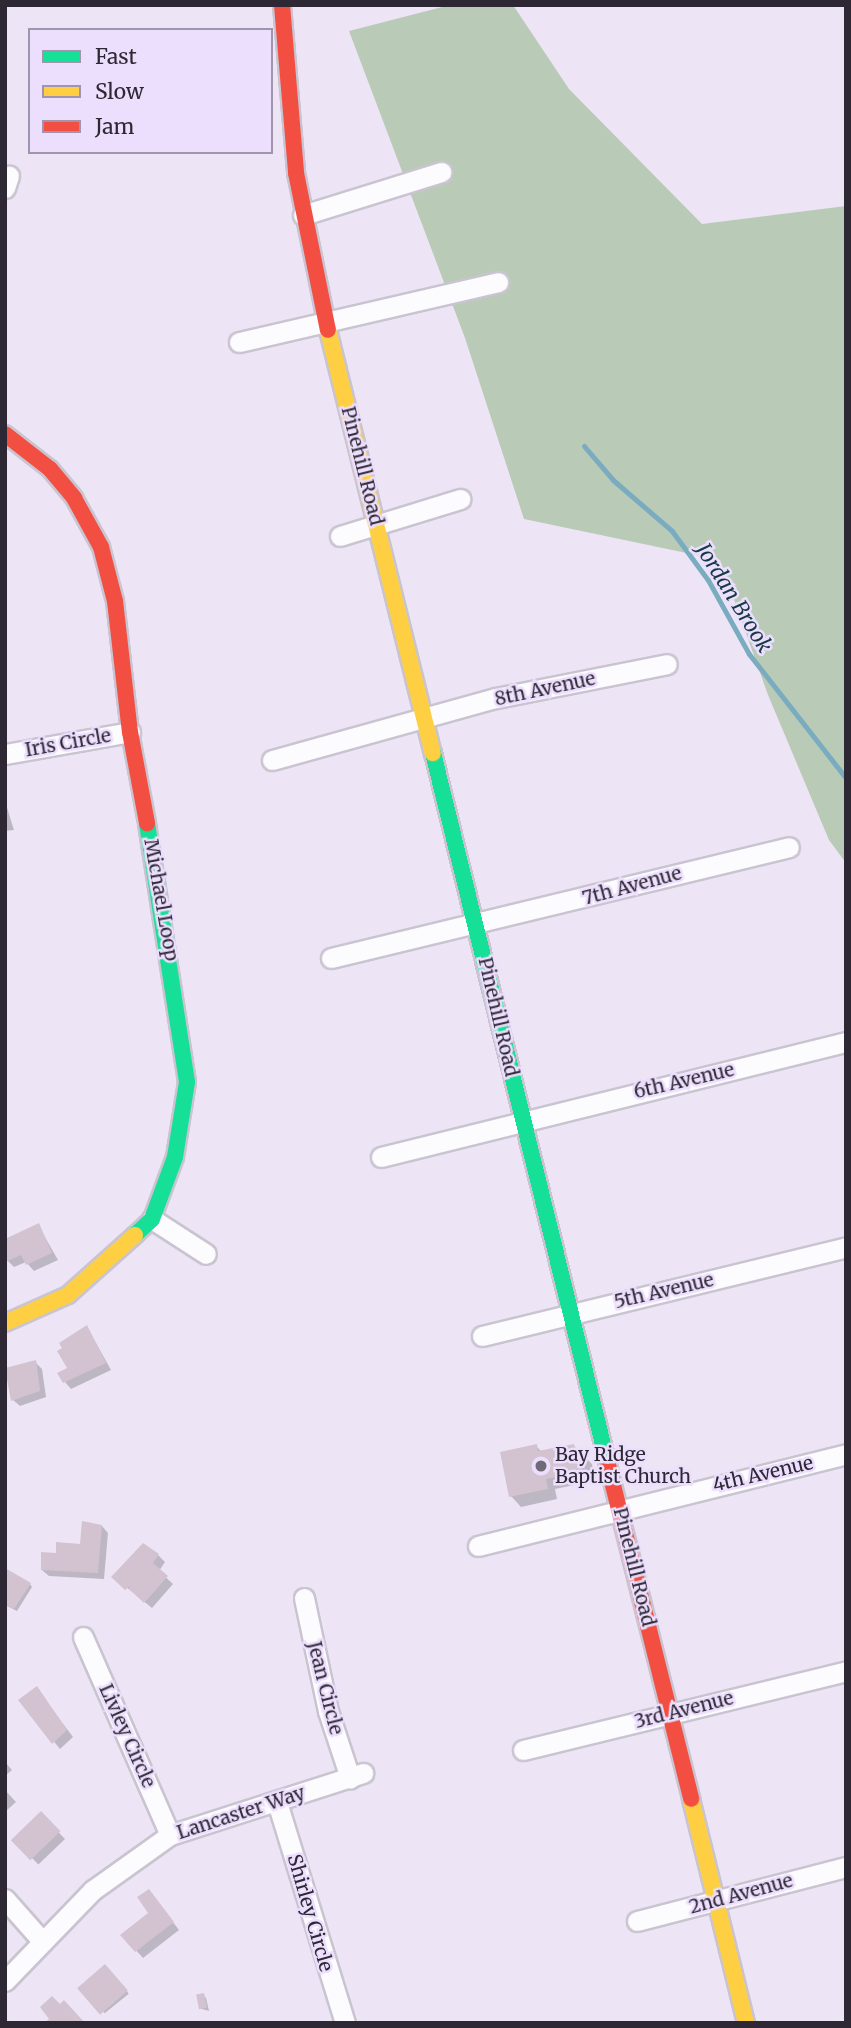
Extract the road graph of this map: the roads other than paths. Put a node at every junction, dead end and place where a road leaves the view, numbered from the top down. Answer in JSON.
{"nodes":[{"id":1,"x":282,"y":5,"type":"edge"},
{"id":2,"x":441,"y":172,"type":"dead end"},
{"id":3,"x":303,"y":215,"type":"junction"},
{"id":4,"x":498,"y":282,"type":"dead end"},
{"id":5,"x":327,"y":320,"type":"junction"},
{"id":6,"x":239,"y":342,"type":"dead end"},
{"id":7,"x":5,"y":434,"type":"edge"},
{"id":8,"x":460,"y":499,"type":"dead end"},
{"id":9,"x":376,"y":526,"type":"junction"},
{"id":10,"x":340,"y":536,"type":"dead end"},
{"id":11,"x":667,"y":664,"type":"dead end"},
{"id":12,"x":424,"y":719,"type":"junction"},
{"id":13,"x":130,"y":732,"type":"junction"},
{"id":14,"x":5,"y":754,"type":"edge"},
{"id":15,"x":272,"y":760,"type":"dead end"},
{"id":16,"x":789,"y":847,"type":"dead end"},
{"id":17,"x":476,"y":925,"type":"junction"},
{"id":18,"x":331,"y":958,"type":"dead end"},
{"id":19,"x":846,"y":1042,"type":"edge"},
{"id":20,"x":522,"y":1119,"type":"junction"},
{"id":21,"x":381,"y":1157,"type":"dead end"},
{"id":22,"x":152,"y":1219,"type":"junction"},
{"id":23,"x":846,"y":1247,"type":"edge"},
{"id":24,"x":206,"y":1254,"type":"dead end"},
{"id":25,"x":572,"y":1312,"type":"junction"},
{"id":26,"x":5,"y":1323,"type":"edge"},
{"id":27,"x":482,"y":1336,"type":"dead end"},
{"id":28,"x":846,"y":1454,"type":"edge"},
{"id":29,"x":620,"y":1510,"type":"junction"},
{"id":30,"x":478,"y":1546,"type":"dead end"},
{"id":31,"x":304,"y":1598,"type":"dead end"},
{"id":32,"x":83,"y":1637,"type":"dead end"},
{"id":33,"x":846,"y":1671,"type":"edge"},
{"id":34,"x":669,"y":1712,"type":"junction"},
{"id":35,"x":523,"y":1750,"type":"dead end"},
{"id":36,"x":356,"y":1775,"type":"joint"},
{"id":37,"x":277,"y":1802,"type":"junction"},
{"id":38,"x":170,"y":1835,"type":"junction"},
{"id":39,"x":846,"y":1867,"type":"edge"},
{"id":40,"x":5,"y":1899,"type":"edge"},
{"id":41,"x":715,"y":1902,"type":"junction"},
{"id":42,"x":637,"y":1921,"type":"dead end"},
{"id":43,"x":43,"y":1942,"type":"junction"},
{"id":44,"x":5,"y":1981,"type":"edge"},
{"id":45,"x":345,"y":2023,"type":"edge"},
{"id":46,"x":746,"y":2023,"type":"edge"}],
"edges":[{"from":1,"to":3,"type":"street","name":"Pinehill Road"},
{"from":2,"to":3,"type":"street"},
{"from":3,"to":5,"type":"street","name":"Pinehill Road"},
{"from":4,"to":5,"type":"street"},
{"from":5,"to":6,"type":"street"},
{"from":5,"to":9,"type":"street","name":"Pinehill Road"},
{"from":7,"to":13,"type":"street","name":"Michael Loop"},
{"from":8,"to":9,"type":"street"},
{"from":9,"to":10,"type":"street"},
{"from":9,"to":12,"type":"street","name":"Pinehill Road"},
{"from":11,"to":12,"type":"street","name":"8th Avenue"},
{"from":12,"to":15,"type":"street","name":"8th Avenue"},
{"from":12,"to":17,"type":"street","name":"Pinehill Road"},
{"from":13,"to":14,"type":"street","name":"Iris Circle"},
{"from":13,"to":22,"type":"street","name":"Michael Loop"},
{"from":16,"to":17,"type":"street","name":"7th Avenue"},
{"from":17,"to":18,"type":"street","name":"7th Avenue"},
{"from":17,"to":20,"type":"street","name":"Pinehill Road"},
{"from":19,"to":20,"type":"street","name":"6th Avenue"},
{"from":20,"to":21,"type":"street","name":"6th Avenue"},
{"from":20,"to":25,"type":"street","name":"Pinehill Road"},
{"from":22,"to":24,"type":"street"},
{"from":22,"to":26,"type":"street","name":"Michael Loop"},
{"from":23,"to":25,"type":"street","name":"5th Avenue"},
{"from":25,"to":27,"type":"street","name":"5th Avenue"},
{"from":25,"to":29,"type":"street","name":"Pinehill Road"},
{"from":28,"to":29,"type":"street","name":"4th Avenue"},
{"from":29,"to":30,"type":"street","name":"4th Avenue"},
{"from":29,"to":34,"type":"street","name":"Pinehill Road"},
{"from":31,"to":36,"type":"street","name":"Jean Circle"},
{"from":32,"to":38,"type":"street","name":"Livley Circle"},
{"from":33,"to":34,"type":"street","name":"3rd Avenue"},
{"from":34,"to":35,"type":"street","name":"3rd Avenue"},
{"from":34,"to":41,"type":"street","name":"Pinehill Road"},
{"from":36,"to":37,"type":"street","name":"Lancaster Way"},
{"from":37,"to":38,"type":"street","name":"Lancaster Way"},
{"from":37,"to":45,"type":"street","name":"Shirley Circle"},
{"from":38,"to":43,"type":"street","name":"Lancaster Way"},
{"from":39,"to":41,"type":"street","name":"2nd Avenue"},
{"from":40,"to":43,"type":"street"},
{"from":41,"to":42,"type":"street","name":"2nd Avenue"},
{"from":41,"to":46,"type":"street","name":"Pinehill Road"},
{"from":43,"to":44,"type":"street","name":"Lancaster Way"}]}
